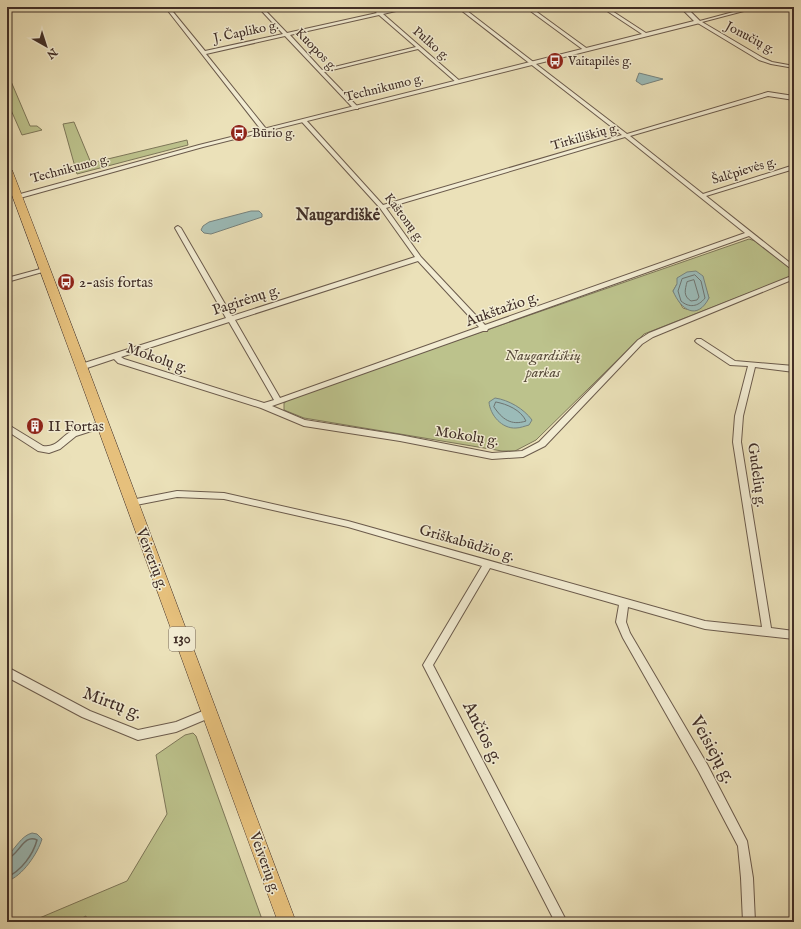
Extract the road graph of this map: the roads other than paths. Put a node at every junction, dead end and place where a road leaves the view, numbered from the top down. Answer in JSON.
{"nodes":[{"id":1,"x":167,"y":7,"type":"edge"},
{"id":2,"x":260,"y":7,"type":"edge"},
{"id":3,"x":372,"y":7,"type":"edge"},
{"id":4,"x":411,"y":7,"type":"edge"},
{"id":5,"x":459,"y":7,"type":"edge"},
{"id":6,"x":526,"y":7,"type":"edge"},
{"id":7,"x":603,"y":7,"type":"edge"},
{"id":8,"x":683,"y":7,"type":"edge"},
{"id":9,"x":757,"y":7,"type":"edge"},
{"id":10,"x":380,"y":14,"type":"junction"},
{"id":11,"x":698,"y":22,"type":"junction"},
{"id":12,"x":286,"y":34,"type":"junction"},
{"id":13,"x":647,"y":35,"type":"junction"},
{"id":14,"x":418,"y":48,"type":"junction"},
{"id":15,"x":586,"y":50,"type":"junction"},
{"id":16,"x":204,"y":52,"type":"junction"},
{"id":17,"x":794,"y":62,"type":"edge"},
{"id":18,"x":533,"y":63,"type":"junction"},
{"id":19,"x":791,"y":67,"type":"edge"},
{"id":20,"x":322,"y":71,"type":"junction"},
{"id":21,"x":459,"y":82,"type":"junction"},
{"id":22,"x":794,"y":98,"type":"edge"},
{"id":23,"x":356,"y":108,"type":"junction"},
{"id":24,"x":304,"y":120,"type":"junction"},
{"id":25,"x":264,"y":130,"type":"junction"},
{"id":26,"x":627,"y":136,"type":"junction"},
{"id":27,"x":794,"y":166,"type":"edge"},
{"id":28,"x":7,"y":170,"type":"edge"},
{"id":29,"x":17,"y":196,"type":"junction"},
{"id":30,"x":702,"y":196,"type":"junction"},
{"id":31,"x":382,"y":207,"type":"junction"},
{"id":32,"x":178,"y":228,"type":"dead end"},
{"id":33,"x":749,"y":234,"type":"junction"},
{"id":34,"x":420,"y":258,"type":"junction"},
{"id":35,"x":794,"y":268,"type":"edge"},
{"id":36,"x":44,"y":270,"type":"junction"},
{"id":37,"x":794,"y":277,"type":"edge"},
{"id":38,"x":7,"y":280,"type":"edge"},
{"id":39,"x":230,"y":319,"type":"junction"},
{"id":40,"x":485,"y":329,"type":"junction"},
{"id":41,"x":699,"y":341,"type":"dead end"},
{"id":42,"x":115,"y":356,"type":"junction"},
{"id":43,"x":752,"y":364,"type":"junction"},
{"id":44,"x":81,"y":367,"type":"junction"},
{"id":45,"x":794,"y":369,"type":"edge"},
{"id":46,"x":278,"y":401,"type":"junction"},
{"id":47,"x":264,"y":406,"type":"junction"},
{"id":48,"x":104,"y":424,"type":"junction"},
{"id":49,"x":7,"y":427,"type":"edge"},
{"id":50,"x":131,"y":503,"type":"junction"},
{"id":51,"x":488,"y":564,"type":"junction"},
{"id":52,"x":624,"y":603,"type":"junction"},
{"id":53,"x":767,"y":632,"type":"junction"},
{"id":54,"x":794,"y":635,"type":"edge"},
{"id":55,"x":7,"y":672,"type":"edge"},
{"id":56,"x":210,"y":713,"type":"junction"},
{"id":57,"x":287,"y":922,"type":"edge"},
{"id":58,"x":561,"y":922,"type":"edge"},
{"id":59,"x":749,"y":922,"type":"edge"}],
"edges":[{"from":1,"to":16,"type":"street"},
{"from":2,"to":12,"type":"street","name":"Kuopos g."},
{"from":3,"to":10,"type":"street","name":"Pulko g."},
{"from":4,"to":10,"type":"street","name":"J. Čapliko g."},
{"from":5,"to":18,"type":"street"},
{"from":6,"to":15,"type":"street"},
{"from":7,"to":13,"type":"street"},
{"from":8,"to":11,"type":"street"},
{"from":9,"to":11,"type":"street","name":"Technikumo g."},
{"from":10,"to":12,"type":"street","name":"J. Čapliko g."},
{"from":10,"to":14,"type":"street","name":"Pulko g."},
{"from":11,"to":13,"type":"street","name":"Technikumo g."},
{"from":11,"to":19,"type":"street","name":"Jonučių g."},
{"from":12,"to":16,"type":"street","name":"J. Čapliko g."},
{"from":12,"to":20,"type":"street","name":"Kuopos g."},
{"from":13,"to":15,"type":"street","name":"Technikumo g."},
{"from":14,"to":20,"type":"street"},
{"from":14,"to":21,"type":"street","name":"Pulko g."},
{"from":15,"to":18,"type":"street","name":"Technikumo g."},
{"from":16,"to":25,"type":"street"},
{"from":17,"to":19,"type":"street"},
{"from":18,"to":21,"type":"street","name":"Technikumo g."},
{"from":18,"to":26,"type":"street"},
{"from":20,"to":23,"type":"street","name":"Kuopos g."},
{"from":21,"to":23,"type":"street","name":"Technikumo g."},
{"from":22,"to":26,"type":"street","name":"Tirkiliškių g."},
{"from":23,"to":24,"type":"street","name":"Technikumo g."},
{"from":24,"to":25,"type":"street","name":"Technikumo g."},
{"from":24,"to":31,"type":"street","name":"Kaštonų g."},
{"from":25,"to":29,"type":"street","name":"Technikumo g."},
{"from":26,"to":30,"type":"street"},
{"from":26,"to":31,"type":"street","name":"Tirkiliškių g."},
{"from":27,"to":30,"type":"street","name":"Šalčpievės g."},
{"from":28,"to":29,"type":"main road","number":"130"},
{"from":29,"to":36,"type":"main road","name":"Veiverių g.","number":"130"},
{"from":30,"to":33,"type":"street"},
{"from":31,"to":34,"type":"street","name":"Kaštonų g."},
{"from":32,"to":39,"type":"street"},
{"from":33,"to":35,"type":"street"},
{"from":33,"to":40,"type":"street","name":"Aukštažio g."},
{"from":34,"to":39,"type":"street","name":"Pagirėnų g."},
{"from":34,"to":40,"type":"street","name":"Kaštonų g."},
{"from":36,"to":38,"type":"street"},
{"from":36,"to":44,"type":"main road","name":"Veiverių g.","number":"130"},
{"from":37,"to":47,"type":"street","name":"Mokolų g."},
{"from":39,"to":42,"type":"street","name":"Pagirėnų g."},
{"from":39,"to":46,"type":"street"},
{"from":40,"to":46,"type":"street","name":"Aukštažio g."},
{"from":41,"to":43,"type":"street"},
{"from":42,"to":44,"type":"street","name":"Pagirėnų g."},
{"from":42,"to":47,"type":"street","name":"Mokolų g."},
{"from":43,"to":45,"type":"street"},
{"from":43,"to":53,"type":"street","name":"Gudelių g."},
{"from":44,"to":48,"type":"main road","name":"Veiverių g.","number":"130"},
{"from":46,"to":47,"type":"street","name":"Aukštažio g."},
{"from":48,"to":49,"type":"street"},
{"from":48,"to":50,"type":"main road","name":"Veiverių g.","number":"130"},
{"from":50,"to":51,"type":"street","name":"Griškabūdžio g."},
{"from":50,"to":56,"type":"main road","name":"Veiverių g.","number":"130"},
{"from":51,"to":52,"type":"street","name":"Griškabūdžio g."},
{"from":51,"to":58,"type":"street","name":"Ančios g."},
{"from":52,"to":53,"type":"street","name":"Griškabūdžio g."},
{"from":52,"to":59,"type":"street","name":"Veisiejų g."},
{"from":53,"to":54,"type":"street","name":"Griškabūdžio g."},
{"from":55,"to":56,"type":"street","name":"Mirtų g."},
{"from":56,"to":57,"type":"main road","name":"Veiverių g.","number":"130"}]}
